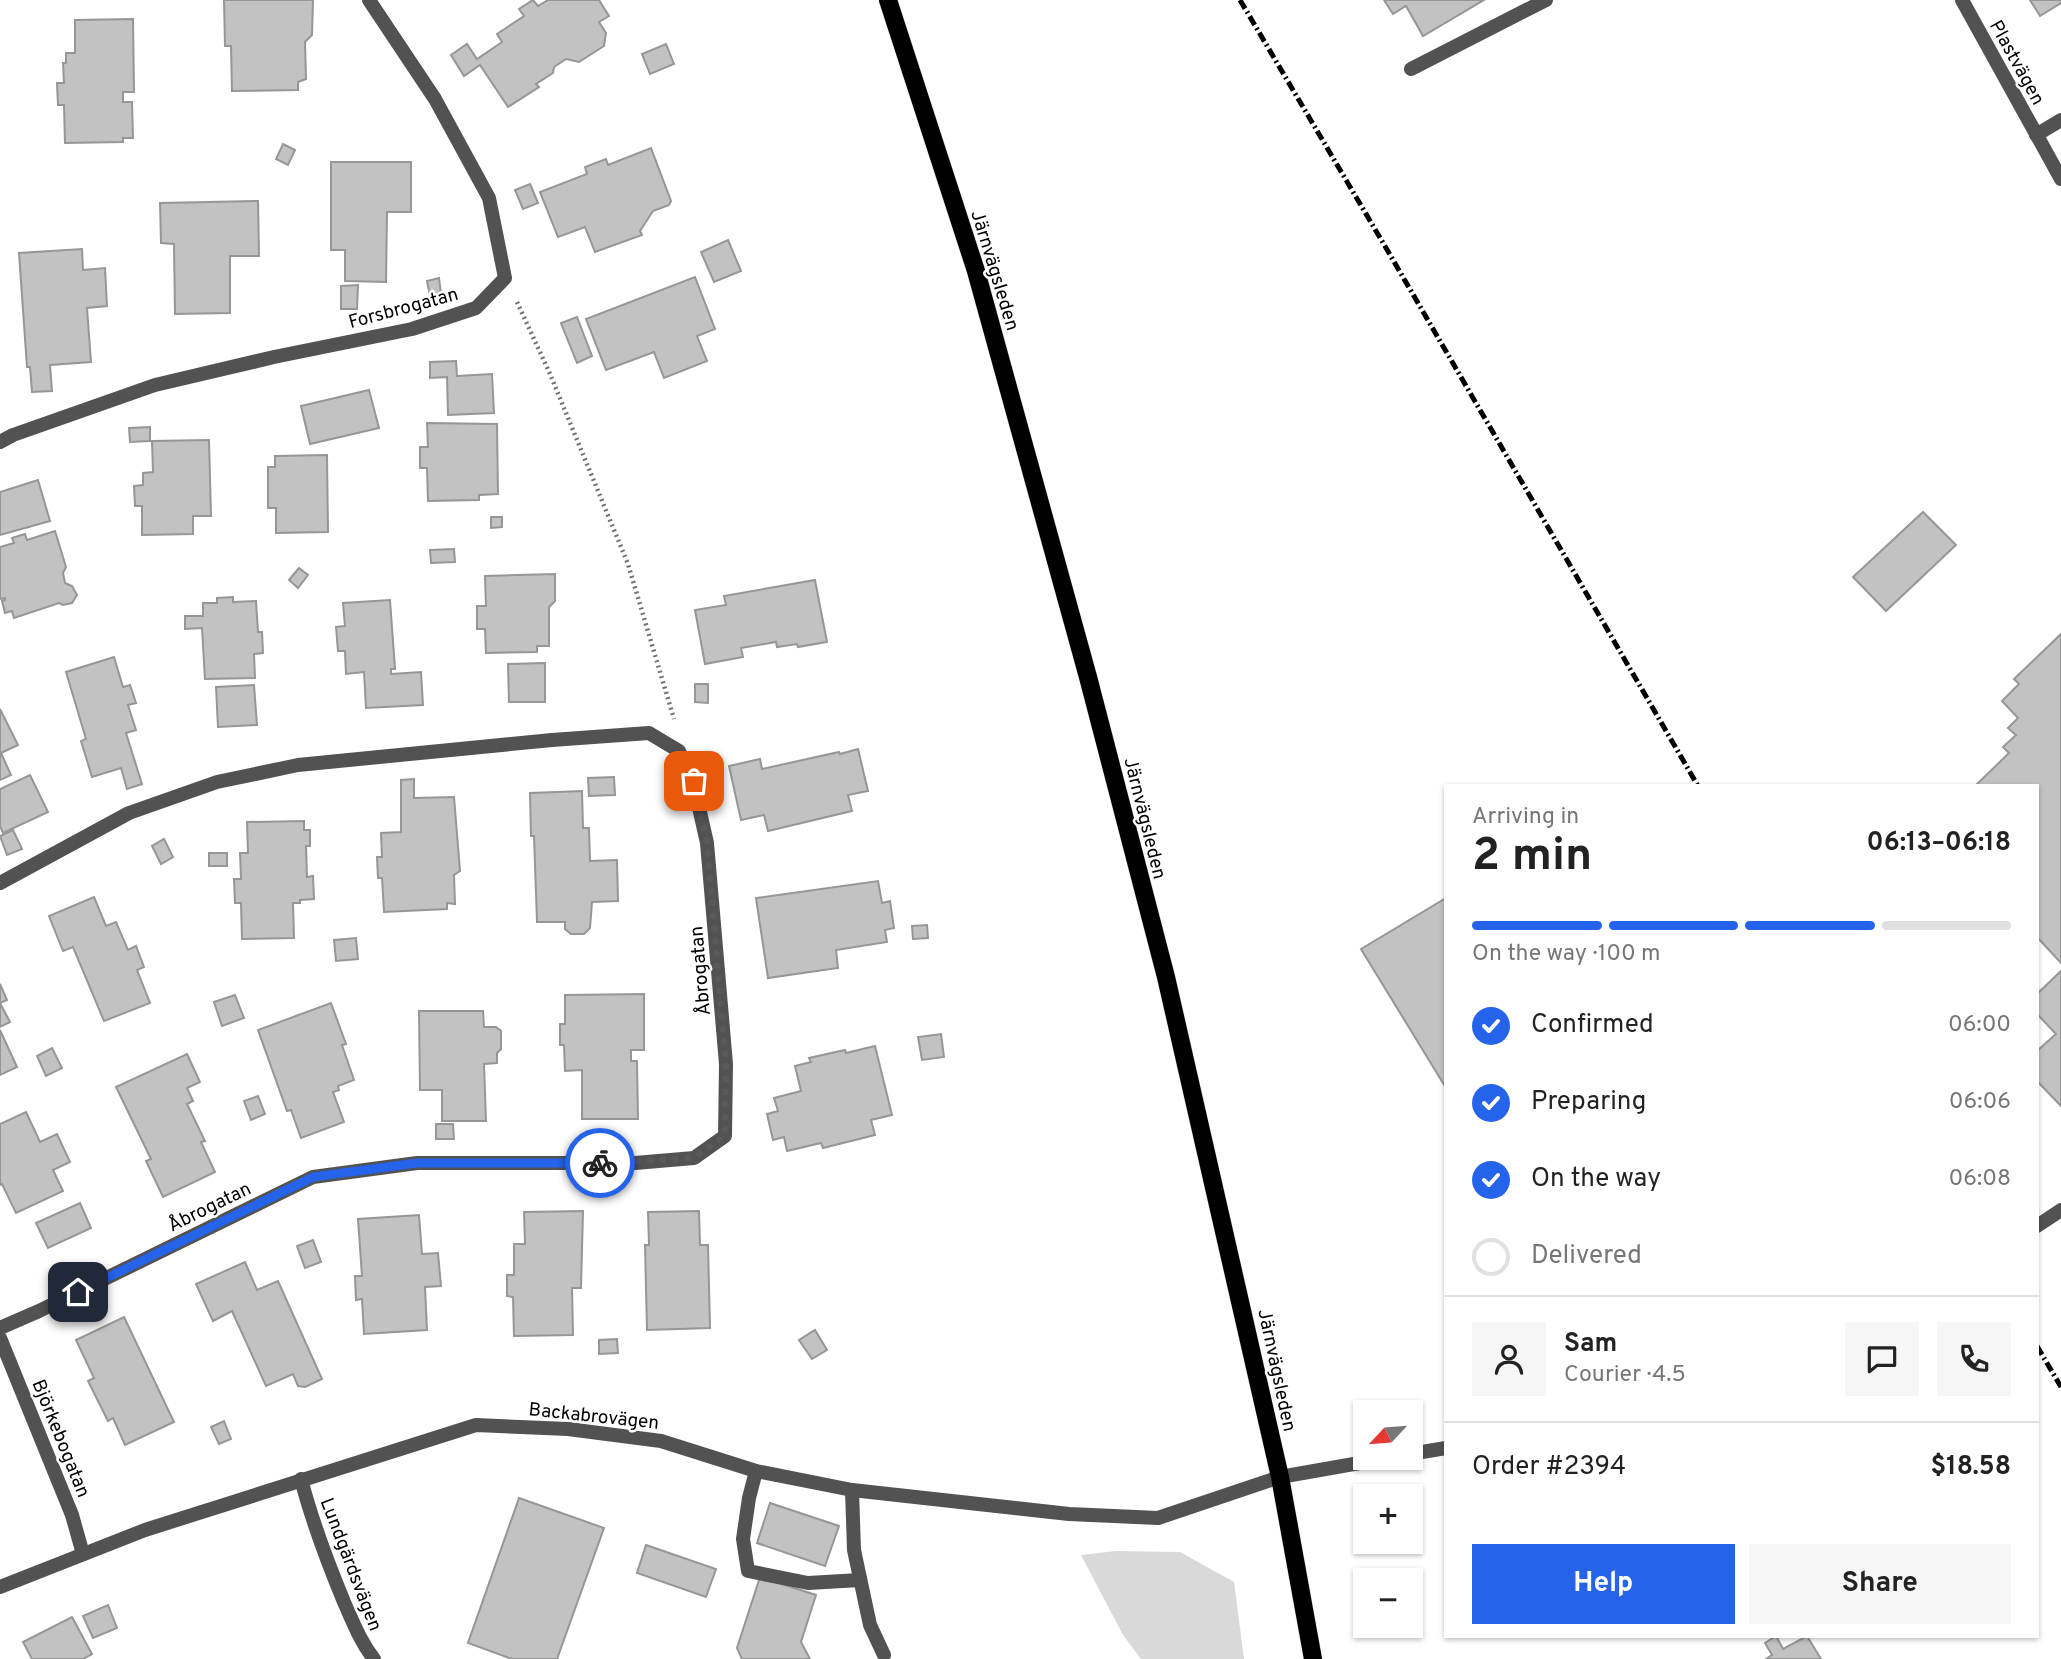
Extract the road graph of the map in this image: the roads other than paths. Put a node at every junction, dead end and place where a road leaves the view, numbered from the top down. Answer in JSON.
{"nodes":[{"id":1,"x":369,"y":0,"type":"edge"},
{"id":2,"x":888,"y":0,"type":"edge"},
{"id":3,"x":1546,"y":0,"type":"edge"},
{"id":4,"x":1962,"y":0,"type":"edge"},
{"id":5,"x":1411,"y":69,"type":"dead end"},
{"id":6,"x":2061,"y":120,"type":"edge"},
{"id":7,"x":2036,"y":135,"type":"junction"},
{"id":8,"x":2061,"y":179,"type":"edge"},
{"id":9,"x":0,"y":442,"type":"edge"},
{"id":10,"x":0,"y":883,"type":"edge"},
{"id":11,"x":2061,"y":1210,"type":"edge"},
{"id":12,"x":2039,"y":1225,"type":"edge"},
{"id":13,"x":0,"y":1328,"type":"edge"},
{"id":14,"x":0,"y":1338,"type":"edge"},
{"id":15,"x":1444,"y":1448,"type":"edge"},
{"id":16,"x":1423,"y":1452,"type":"edge"},
{"id":17,"x":1353,"y":1464,"type":"edge"},
{"id":18,"x":756,"y":1471,"type":"junction"},
{"id":19,"x":1280,"y":1477,"type":"junction"},
{"id":20,"x":301,"y":1479,"type":"junction"},
{"id":21,"x":852,"y":1490,"type":"junction"},
{"id":22,"x":83,"y":1554,"type":"junction"},
{"id":23,"x":860,"y":1580,"type":"junction"},
{"id":24,"x":0,"y":1587,"type":"edge"},
{"id":25,"x":884,"y":1655,"type":"dead end"},
{"id":26,"x":374,"y":1659,"type":"edge"},
{"id":27,"x":1313,"y":1659,"type":"edge"}],
"edges":[{"from":1,"to":9,"type":"street","name":"Forsbrogatan"},
{"from":2,"to":19,"type":"main road","name":"Järnvägsleden"},
{"from":3,"to":5,"type":"street"},
{"from":4,"to":7,"type":"street","name":"Plastvägen"},
{"from":6,"to":7,"type":"street"},
{"from":7,"to":8,"type":"street","name":"Plastvägen"},
{"from":10,"to":13,"type":"street","name":"Åbrogatan"},
{"from":11,"to":12,"type":"street"},
{"from":14,"to":22,"type":"street","name":"Björkebogatan"},
{"from":15,"to":16,"type":"street"},
{"from":17,"to":19,"type":"street","name":"Backabrovägen"},
{"from":18,"to":20,"type":"street","name":"Backabrovägen"},
{"from":18,"to":21,"type":"street","name":"Backabrovägen"},
{"from":18,"to":23,"type":"street"},
{"from":19,"to":21,"type":"street","name":"Backabrovägen"},
{"from":19,"to":27,"type":"main road","name":"Järnvägsleden"},
{"from":20,"to":22,"type":"street","name":"Backabrovägen"},
{"from":20,"to":26,"type":"street","name":"Lundgärdsvägen"},
{"from":21,"to":23,"type":"street"},
{"from":22,"to":24,"type":"street","name":"Backabrovägen"},
{"from":23,"to":25,"type":"street"}]}
